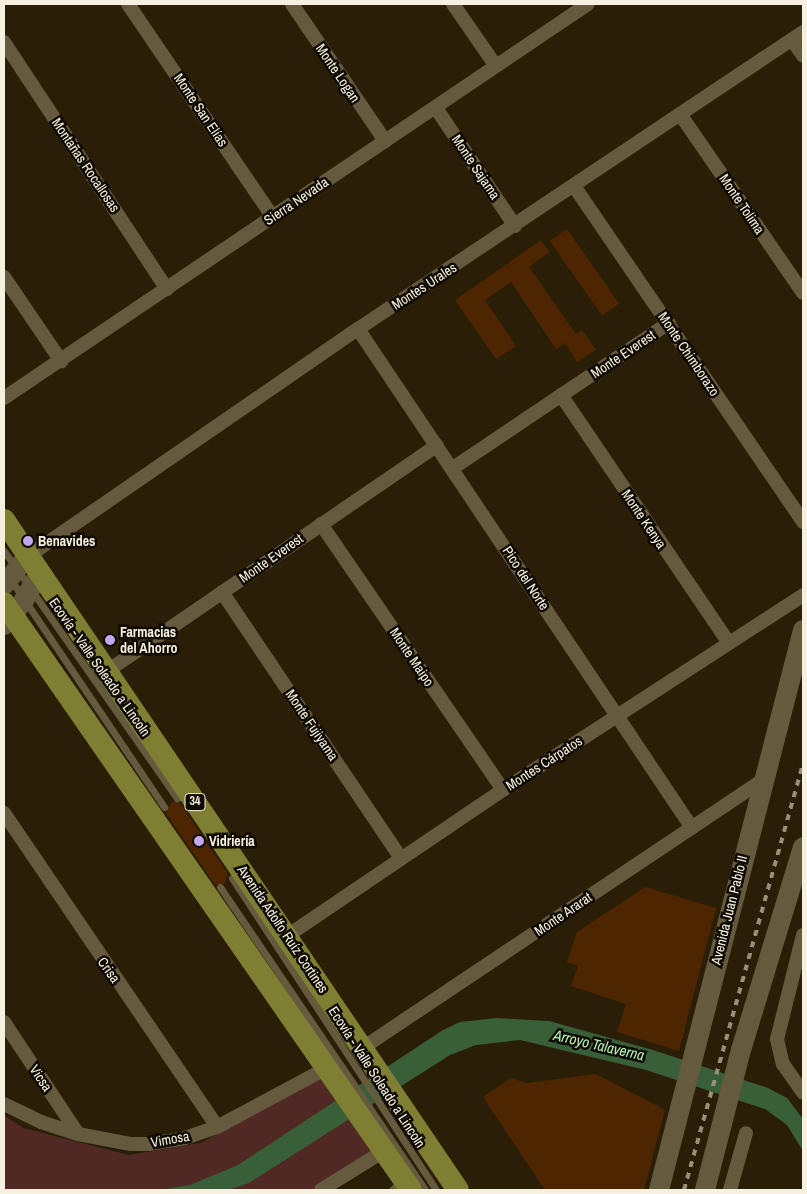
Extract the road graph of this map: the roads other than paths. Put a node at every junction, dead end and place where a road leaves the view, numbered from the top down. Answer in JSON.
{"nodes":[{"id":1,"x":128,"y":4,"type":"edge"},
{"id":2,"x":292,"y":4,"type":"edge"},
{"id":3,"x":453,"y":4,"type":"edge"},
{"id":4,"x":588,"y":4,"type":"edge"},
{"id":5,"x":798,"y":36,"type":"edge"},
{"id":6,"x":4,"y":42,"type":"edge"},
{"id":7,"x":803,"y":56,"type":"edge"},
{"id":8,"x":496,"y":66,"type":"junction"},
{"id":9,"x":436,"y":108,"type":"junction"},
{"id":10,"x":680,"y":114,"type":"junction"},
{"id":11,"x":385,"y":141,"type":"junction"},
{"id":12,"x":574,"y":186,"type":"junction"},
{"id":13,"x":273,"y":217,"type":"junction"},
{"id":14,"x":515,"y":226,"type":"junction"},
{"id":15,"x":4,"y":277,"type":"edge"},
{"id":16,"x":167,"y":288,"type":"junction"},
{"id":17,"x":803,"y":293,"type":"edge"},
{"id":18,"x":669,"y":323,"type":"junction"},
{"id":19,"x":358,"y":329,"type":"junction"},
{"id":20,"x":60,"y":361,"type":"junction"},
{"id":21,"x":561,"y":395,"type":"junction"},
{"id":22,"x":4,"y":398,"type":"edge"},
{"id":23,"x":437,"y":445,"type":"junction"},
{"id":24,"x":453,"y":468,"type":"junction"},
{"id":25,"x":4,"y":520,"type":"edge"},
{"id":26,"x":803,"y":522,"type":"edge"},
{"id":27,"x":322,"y":524,"type":"junction"},
{"id":28,"x":47,"y":544,"type":"junction"},
{"id":29,"x":4,"y":551,"type":"edge"},
{"id":30,"x":16,"y":588,"type":"edge"},
{"id":31,"x":222,"y":592,"type":"junction"},
{"id":32,"x":803,"y":595,"type":"edge"},
{"id":33,"x":803,"y":630,"type":"edge"},
{"id":34,"x":728,"y":642,"type":"junction"},
{"id":35,"x":106,"y":672,"type":"junction"},
{"id":36,"x":617,"y":716,"type":"junction"},
{"id":37,"x":762,"y":781,"type":"junction"},
{"id":38,"x":503,"y":790,"type":"junction"},
{"id":39,"x":177,"y":798,"type":"dead end"},
{"id":40,"x":164,"y":806,"type":"dead end"},
{"id":41,"x":4,"y":813,"type":"edge"},
{"id":42,"x":692,"y":828,"type":"junction"},
{"id":43,"x":803,"y":847,"type":"edge"},
{"id":44,"x":401,"y":858,"type":"junction"},
{"id":45,"x":232,"y":878,"type":"dead end"},
{"id":46,"x":220,"y":887,"type":"dead end"},
{"id":47,"x":803,"y":935,"type":"edge"},
{"id":48,"x":287,"y":936,"type":"junction"},
{"id":49,"x":4,"y":1022,"type":"edge"},
{"id":50,"x":364,"y":1047,"type":"junction"},
{"id":51,"x":327,"y":1068,"type":"junction"},
{"id":52,"x":803,"y":1094,"type":"edge"},
{"id":53,"x":4,"y":1104,"type":"edge"},
{"id":54,"x":217,"y":1127,"type":"junction"},
{"id":55,"x":746,"y":1133,"type":"dead end"},
{"id":56,"x":78,"y":1134,"type":"junction"},
{"id":57,"x":384,"y":1150,"type":"junction"},
{"id":58,"x":402,"y":1186,"type":"edge"},
{"id":59,"x":321,"y":1190,"type":"edge"},
{"id":60,"x":425,"y":1190,"type":"edge"},
{"id":61,"x":436,"y":1190,"type":"edge"},
{"id":62,"x":458,"y":1190,"type":"edge"},
{"id":63,"x":659,"y":1190,"type":"edge"},
{"id":64,"x":705,"y":1190,"type":"edge"},
{"id":65,"x":730,"y":1190,"type":"edge"}],
"edges":[{"from":1,"to":13,"type":"street","name":"Monte San Elías"},
{"from":2,"to":11,"type":"street","name":"Monte Logan"},
{"from":3,"to":8,"type":"street"},
{"from":4,"to":8,"type":"street","name":"Sierra Nevada"},
{"from":5,"to":7,"type":"street"},
{"from":5,"to":10,"type":"street","name":"Montes Urales"},
{"from":6,"to":16,"type":"street","name":"Montañas Rocallosas"},
{"from":8,"to":9,"type":"street","name":"Sierra Nevada"},
{"from":9,"to":11,"type":"street","name":"Sierra Nevada"},
{"from":9,"to":14,"type":"street","name":"Monte Sajama"},
{"from":10,"to":12,"type":"street","name":"Montes Urales"},
{"from":10,"to":17,"type":"street","name":"Monte Tolima"},
{"from":11,"to":13,"type":"street","name":"Sierra Nevada"},
{"from":12,"to":14,"type":"street","name":"Montes Urales"},
{"from":12,"to":18,"type":"street","name":"Monte Chimborazo"},
{"from":13,"to":16,"type":"street","name":"Sierra Nevada"},
{"from":14,"to":19,"type":"street","name":"Montes Urales"},
{"from":15,"to":20,"type":"street"},
{"from":16,"to":20,"type":"street","name":"Sierra Nevada"},
{"from":18,"to":21,"type":"street","name":"Monte Everest"},
{"from":18,"to":26,"type":"street","name":"Monte Chimborazo"},
{"from":19,"to":23,"type":"street","name":"Pico del Norte"},
{"from":19,"to":28,"type":"street","name":"Montes Urales"},
{"from":20,"to":22,"type":"street","name":"Sierra Nevada"},
{"from":21,"to":24,"type":"street","name":"Monte Everest"},
{"from":21,"to":34,"type":"street","name":"Monte Kenya"},
{"from":23,"to":24,"type":"street","name":"Pico del Norte"},
{"from":23,"to":27,"type":"street","name":"Monte Everest"},
{"from":24,"to":36,"type":"street","name":"Pico del Norte"},
{"from":25,"to":30,"type":"main road","name":"Avenida Adolfo Ruíz Cortines","number":"34"},
{"from":27,"to":31,"type":"street","name":"Monte Everest"},
{"from":27,"to":38,"type":"street","name":"Monte Maipo"},
{"from":28,"to":30,"type":"street"},
{"from":28,"to":30,"type":"street","name":"Montes Urales"},
{"from":29,"to":30,"type":"lane","name":"Ecovía - Valle Soleado a Lincoln"},
{"from":30,"to":35,"type":"main road","name":"Avenida Adolfo Ruíz Cortines","number":"34"},
{"from":30,"to":39,"type":"lane","name":"Ecovía - Valle Soleado a Lincoln"},
{"from":30,"to":40,"type":"lane"},
{"from":30,"to":51,"type":"main road","name":"Avenida Adolfo Ruíz Cortines","number":"34"},
{"from":31,"to":35,"type":"street","name":"Monte Everest"},
{"from":31,"to":44,"type":"street","name":"Monte Fujiyama"},
{"from":32,"to":34,"type":"street","name":"Montes Cárpatos"},
{"from":33,"to":37,"type":"main road","name":"Avenida Juan Pablo II"},
{"from":34,"to":36,"type":"street","name":"Montes Cárpatos"},
{"from":35,"to":48,"type":"main road","name":"Avenida Adolfo Ruíz Cortines","number":"34"},
{"from":36,"to":38,"type":"street","name":"Montes Cárpatos"},
{"from":36,"to":42,"type":"street","name":"Pico del Norte"},
{"from":37,"to":42,"type":"street","name":"Monte Ararat"},
{"from":37,"to":63,"type":"main road","name":"Avenida Juan Pablo II"},
{"from":38,"to":44,"type":"street","name":"Montes Cárpatos"},
{"from":41,"to":54,"type":"street","name":"Crisa"},
{"from":42,"to":50,"type":"street","name":"Monte Ararat"},
{"from":43,"to":64,"type":"main road"},
{"from":44,"to":48,"type":"street","name":"Montes Cárpatos"},
{"from":45,"to":61,"type":"lane","name":"Ecovía - Valle Soleado a Lincoln"},
{"from":46,"to":60,"type":"lane"},
{"from":47,"to":52,"type":"street"},
{"from":48,"to":50,"type":"main road","name":"Avenida Adolfo Ruíz Cortines","number":"34"},
{"from":49,"to":56,"type":"street","name":"Vicsa"},
{"from":50,"to":62,"type":"main road","name":"Avenida Adolfo Ruíz Cortines","number":"34"},
{"from":51,"to":54,"type":"street","name":"Vimosa"},
{"from":51,"to":57,"type":"main road","name":"Avenida Adolfo Ruíz Cortines","number":"34"},
{"from":53,"to":56,"type":"street","name":"Vimosa"},
{"from":54,"to":56,"type":"street","name":"Vimosa"},
{"from":55,"to":65,"type":"street"},
{"from":57,"to":58,"type":"main road","name":"Avenida Adolfo Ruíz Cortines","number":"34"},
{"from":57,"to":59,"type":"street"}]}
